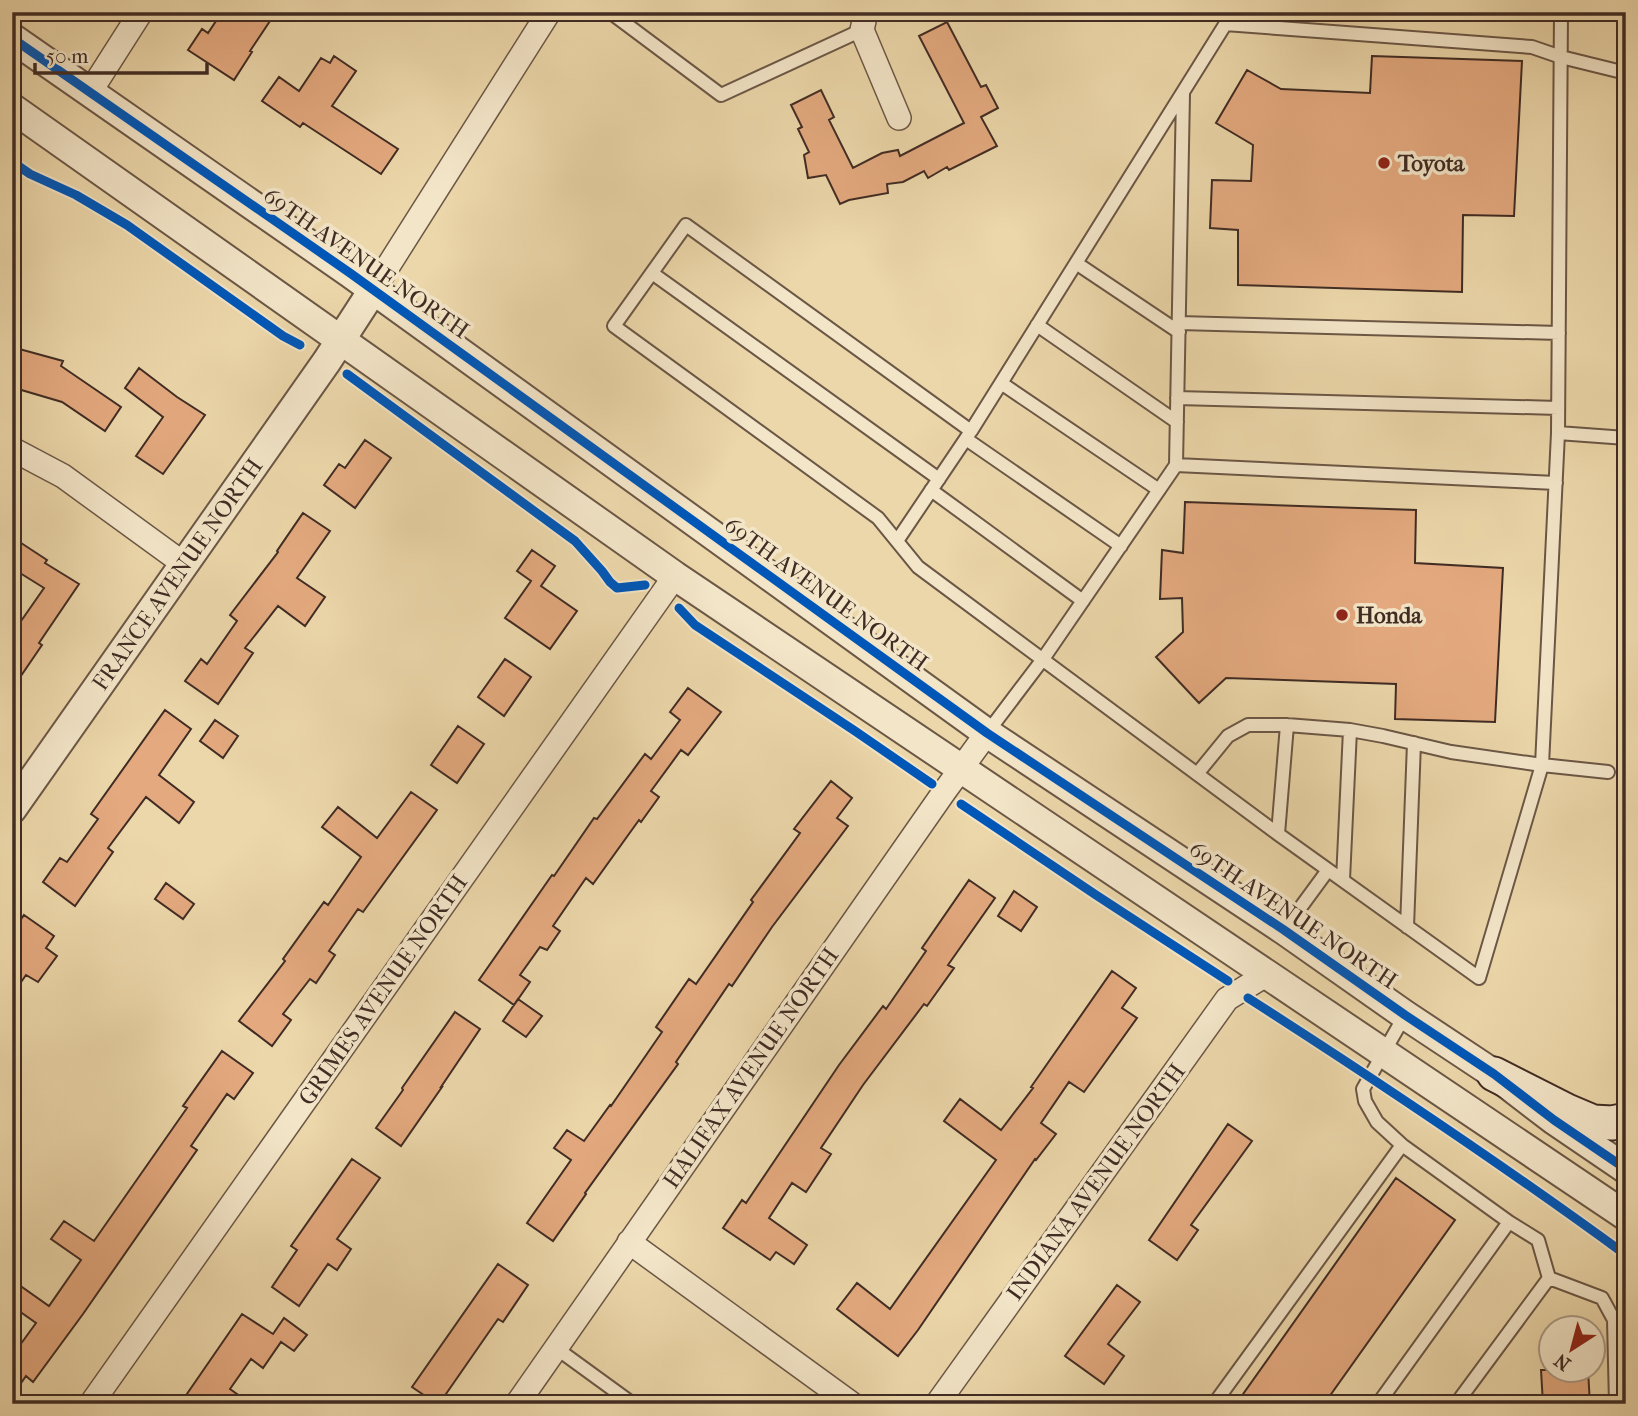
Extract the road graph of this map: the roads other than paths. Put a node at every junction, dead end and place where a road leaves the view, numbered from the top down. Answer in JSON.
{"nodes":[{"id":1,"x":141,"y":12,"type":"edge"},
{"id":2,"x":549,"y":12,"type":"edge"},
{"id":3,"x":610,"y":12,"type":"edge"},
{"id":4,"x":1233,"y":12,"type":"edge"},
{"id":5,"x":1561,"y":12,"type":"edge"},
{"id":6,"x":864,"y":21,"type":"edge"},
{"id":7,"x":1225,"y":24,"type":"junction"},
{"id":8,"x":12,"y":38,"type":"edge"},
{"id":9,"x":1561,"y":57,"type":"junction"},
{"id":10,"x":1626,"y":73,"type":"edge"},
{"id":11,"x":90,"y":92,"type":"junction"},
{"id":12,"x":1183,"y":92,"type":"junction"},
{"id":13,"x":12,"y":107,"type":"edge"},
{"id":14,"x":900,"y":118,"type":"dead end"},
{"id":15,"x":1076,"y":263,"type":"junction"},
{"id":16,"x":652,"y":273,"type":"junction"},
{"id":17,"x":373,"y":290,"type":"junction"},
{"id":18,"x":1037,"y":326,"type":"junction"},
{"id":19,"x":1179,"y":328,"type":"junction"},
{"id":20,"x":1559,"y":333,"type":"junction"},
{"id":21,"x":341,"y":340,"type":"junction"},
{"id":22,"x":1001,"y":383,"type":"junction"},
{"id":23,"x":1177,"y":398,"type":"junction"},
{"id":24,"x":1559,"y":408,"type":"junction"},
{"id":25,"x":1177,"y":422,"type":"junction"},
{"id":26,"x":1558,"y":433,"type":"junction"},
{"id":27,"x":968,"y":435,"type":"junction"},
{"id":28,"x":1626,"y":438,"type":"edge"},
{"id":29,"x":12,"y":449,"type":"edge"},
{"id":30,"x":1176,"y":465,"type":"junction"},
{"id":31,"x":939,"y":479,"type":"junction"},
{"id":32,"x":1556,"y":483,"type":"junction"},
{"id":33,"x":931,"y":490,"type":"junction"},
{"id":34,"x":1159,"y":490,"type":"junction"},
{"id":35,"x":897,"y":541,"type":"junction"},
{"id":36,"x":1121,"y":546,"type":"junction"},
{"id":37,"x":184,"y":564,"type":"junction"},
{"id":38,"x":675,"y":576,"type":"junction"},
{"id":39,"x":1083,"y":601,"type":"junction"},
{"id":40,"x":1043,"y":659,"type":"junction"},
{"id":41,"x":1287,"y":725,"type":"junction"},
{"id":42,"x":1349,"y":730,"type":"junction"},
{"id":43,"x":987,"y":733,"type":"junction"},
{"id":44,"x":1413,"y":743,"type":"junction"},
{"id":45,"x":1542,"y":765,"type":"junction"},
{"id":46,"x":961,"y":769,"type":"junction"},
{"id":47,"x":1608,"y":772,"type":"dead end"},
{"id":48,"x":1197,"y":774,"type":"junction"},
{"id":49,"x":12,"y":808,"type":"edge"},
{"id":50,"x":1278,"y":834,"type":"junction"},
{"id":51,"x":1328,"y":870,"type":"junction"},
{"id":52,"x":1343,"y":880,"type":"junction"},
{"id":53,"x":1407,"y":927,"type":"junction"},
{"id":54,"x":1284,"y":930,"type":"junction"},
{"id":55,"x":1267,"y":974,"type":"junction"},
{"id":56,"x":1405,"y":1015,"type":"junction"},
{"id":57,"x":1383,"y":1052,"type":"junction"},
{"id":58,"x":1494,"y":1074,"type":"junction"},
{"id":59,"x":1626,"y":1120,"type":"edge"},
{"id":60,"x":1402,"y":1145,"type":"junction"},
{"id":61,"x":1626,"y":1169,"type":"edge"},
{"id":62,"x":1626,"y":1216,"type":"edge"},
{"id":63,"x":1509,"y":1222,"type":"junction"},
{"id":64,"x":629,"y":1242,"type":"junction"},
{"id":65,"x":1549,"y":1278,"type":"junction"},
{"id":66,"x":556,"y":1348,"type":"junction"},
{"id":67,"x":91,"y":1404,"type":"edge"},
{"id":68,"x":517,"y":1404,"type":"edge"},
{"id":69,"x":633,"y":1404,"type":"edge"},
{"id":70,"x":852,"y":1404,"type":"edge"},
{"id":71,"x":937,"y":1404,"type":"edge"},
{"id":72,"x":1214,"y":1404,"type":"edge"},
{"id":73,"x":1378,"y":1404,"type":"edge"},
{"id":74,"x":1456,"y":1404,"type":"edge"},
{"id":75,"x":1616,"y":1404,"type":"edge"}],
"edges":[{"from":1,"to":11,"type":"street"},
{"from":2,"to":17,"type":"street"},
{"from":3,"to":6,"type":"lane"},
{"from":4,"to":7,"type":"lane"},
{"from":5,"to":9,"type":"lane"},
{"from":6,"to":14,"type":"street"},
{"from":7,"to":9,"type":"lane"},
{"from":7,"to":12,"type":"lane"},
{"from":8,"to":11,"type":"street","name":"69TH AVENUE NORTH"},
{"from":9,"to":10,"type":"lane"},
{"from":9,"to":20,"type":"lane"},
{"from":11,"to":17,"type":"street","name":"69TH AVENUE NORTH"},
{"from":12,"to":15,"type":"lane"},
{"from":12,"to":19,"type":"lane"},
{"from":13,"to":21,"type":"street"},
{"from":15,"to":18,"type":"lane"},
{"from":15,"to":19,"type":"lane"},
{"from":16,"to":27,"type":"lane"},
{"from":16,"to":31,"type":"lane"},
{"from":16,"to":35,"type":"lane"},
{"from":17,"to":21,"type":"street","name":"FRANCE AVENUE NORTH"},
{"from":17,"to":43,"type":"street","name":"69TH AVENUE NORTH"},
{"from":18,"to":22,"type":"lane"},
{"from":18,"to":25,"type":"lane"},
{"from":19,"to":20,"type":"lane"},
{"from":19,"to":23,"type":"lane"},
{"from":20,"to":24,"type":"lane"},
{"from":21,"to":37,"type":"street","name":"FRANCE AVENUE NORTH"},
{"from":21,"to":38,"type":"street"},
{"from":22,"to":27,"type":"lane"},
{"from":22,"to":34,"type":"lane"},
{"from":23,"to":24,"type":"lane"},
{"from":23,"to":25,"type":"lane"},
{"from":24,"to":26,"type":"lane"},
{"from":25,"to":30,"type":"lane"},
{"from":26,"to":28,"type":"lane"},
{"from":26,"to":32,"type":"lane"},
{"from":27,"to":31,"type":"lane"},
{"from":27,"to":36,"type":"lane"},
{"from":29,"to":37,"type":"street"},
{"from":30,"to":32,"type":"lane"},
{"from":30,"to":34,"type":"lane"},
{"from":31,"to":33,"type":"lane"},
{"from":32,"to":45,"type":"lane"},
{"from":33,"to":35,"type":"lane"},
{"from":33,"to":39,"type":"lane"},
{"from":34,"to":36,"type":"lane"},
{"from":35,"to":40,"type":"lane"},
{"from":36,"to":39,"type":"lane"},
{"from":37,"to":49,"type":"street","name":"FRANCE AVENUE NORTH"},
{"from":38,"to":46,"type":"street"},
{"from":38,"to":67,"type":"street","name":"GRIMES AVENUE NORTH"},
{"from":39,"to":40,"type":"lane"},
{"from":40,"to":43,"type":"lane"},
{"from":40,"to":48,"type":"lane"},
{"from":41,"to":42,"type":"lane"},
{"from":41,"to":48,"type":"lane"},
{"from":41,"to":50,"type":"lane"},
{"from":42,"to":44,"type":"lane"},
{"from":42,"to":52,"type":"lane"},
{"from":43,"to":46,"type":"street","name":"HALIFAX AVENUE NORTH"},
{"from":43,"to":54,"type":"street","name":"69TH AVENUE NORTH"},
{"from":44,"to":45,"type":"lane"},
{"from":44,"to":53,"type":"lane"},
{"from":45,"to":47,"type":"lane"},
{"from":45,"to":53,"type":"lane"},
{"from":46,"to":55,"type":"street"},
{"from":46,"to":64,"type":"street","name":"HALIFAX AVENUE NORTH"},
{"from":48,"to":50,"type":"lane"},
{"from":50,"to":51,"type":"lane"},
{"from":51,"to":52,"type":"lane"},
{"from":51,"to":54,"type":"lane"},
{"from":52,"to":53,"type":"lane"},
{"from":54,"to":56,"type":"street","name":"69TH AVENUE NORTH"},
{"from":55,"to":57,"type":"street"},
{"from":55,"to":71,"type":"street","name":"INDIANA AVENUE NORTH"},
{"from":56,"to":57,"type":"lane"},
{"from":56,"to":58,"type":"street","name":"69TH AVENUE NORTH"},
{"from":57,"to":60,"type":"lane"},
{"from":57,"to":62,"type":"street"},
{"from":58,"to":59,"type":"main road"},
{"from":58,"to":61,"type":"street","name":"69TH AVENUE NORTH"},
{"from":60,"to":63,"type":"lane"},
{"from":60,"to":72,"type":"lane"},
{"from":63,"to":65,"type":"lane"},
{"from":63,"to":73,"type":"lane"},
{"from":64,"to":66,"type":"street","name":"HALIFAX AVENUE NORTH"},
{"from":64,"to":70,"type":"street"},
{"from":65,"to":74,"type":"lane"},
{"from":65,"to":75,"type":"lane"},
{"from":66,"to":68,"type":"street","name":"HALIFAX AVENUE NORTH"},
{"from":66,"to":69,"type":"lane"}]}
